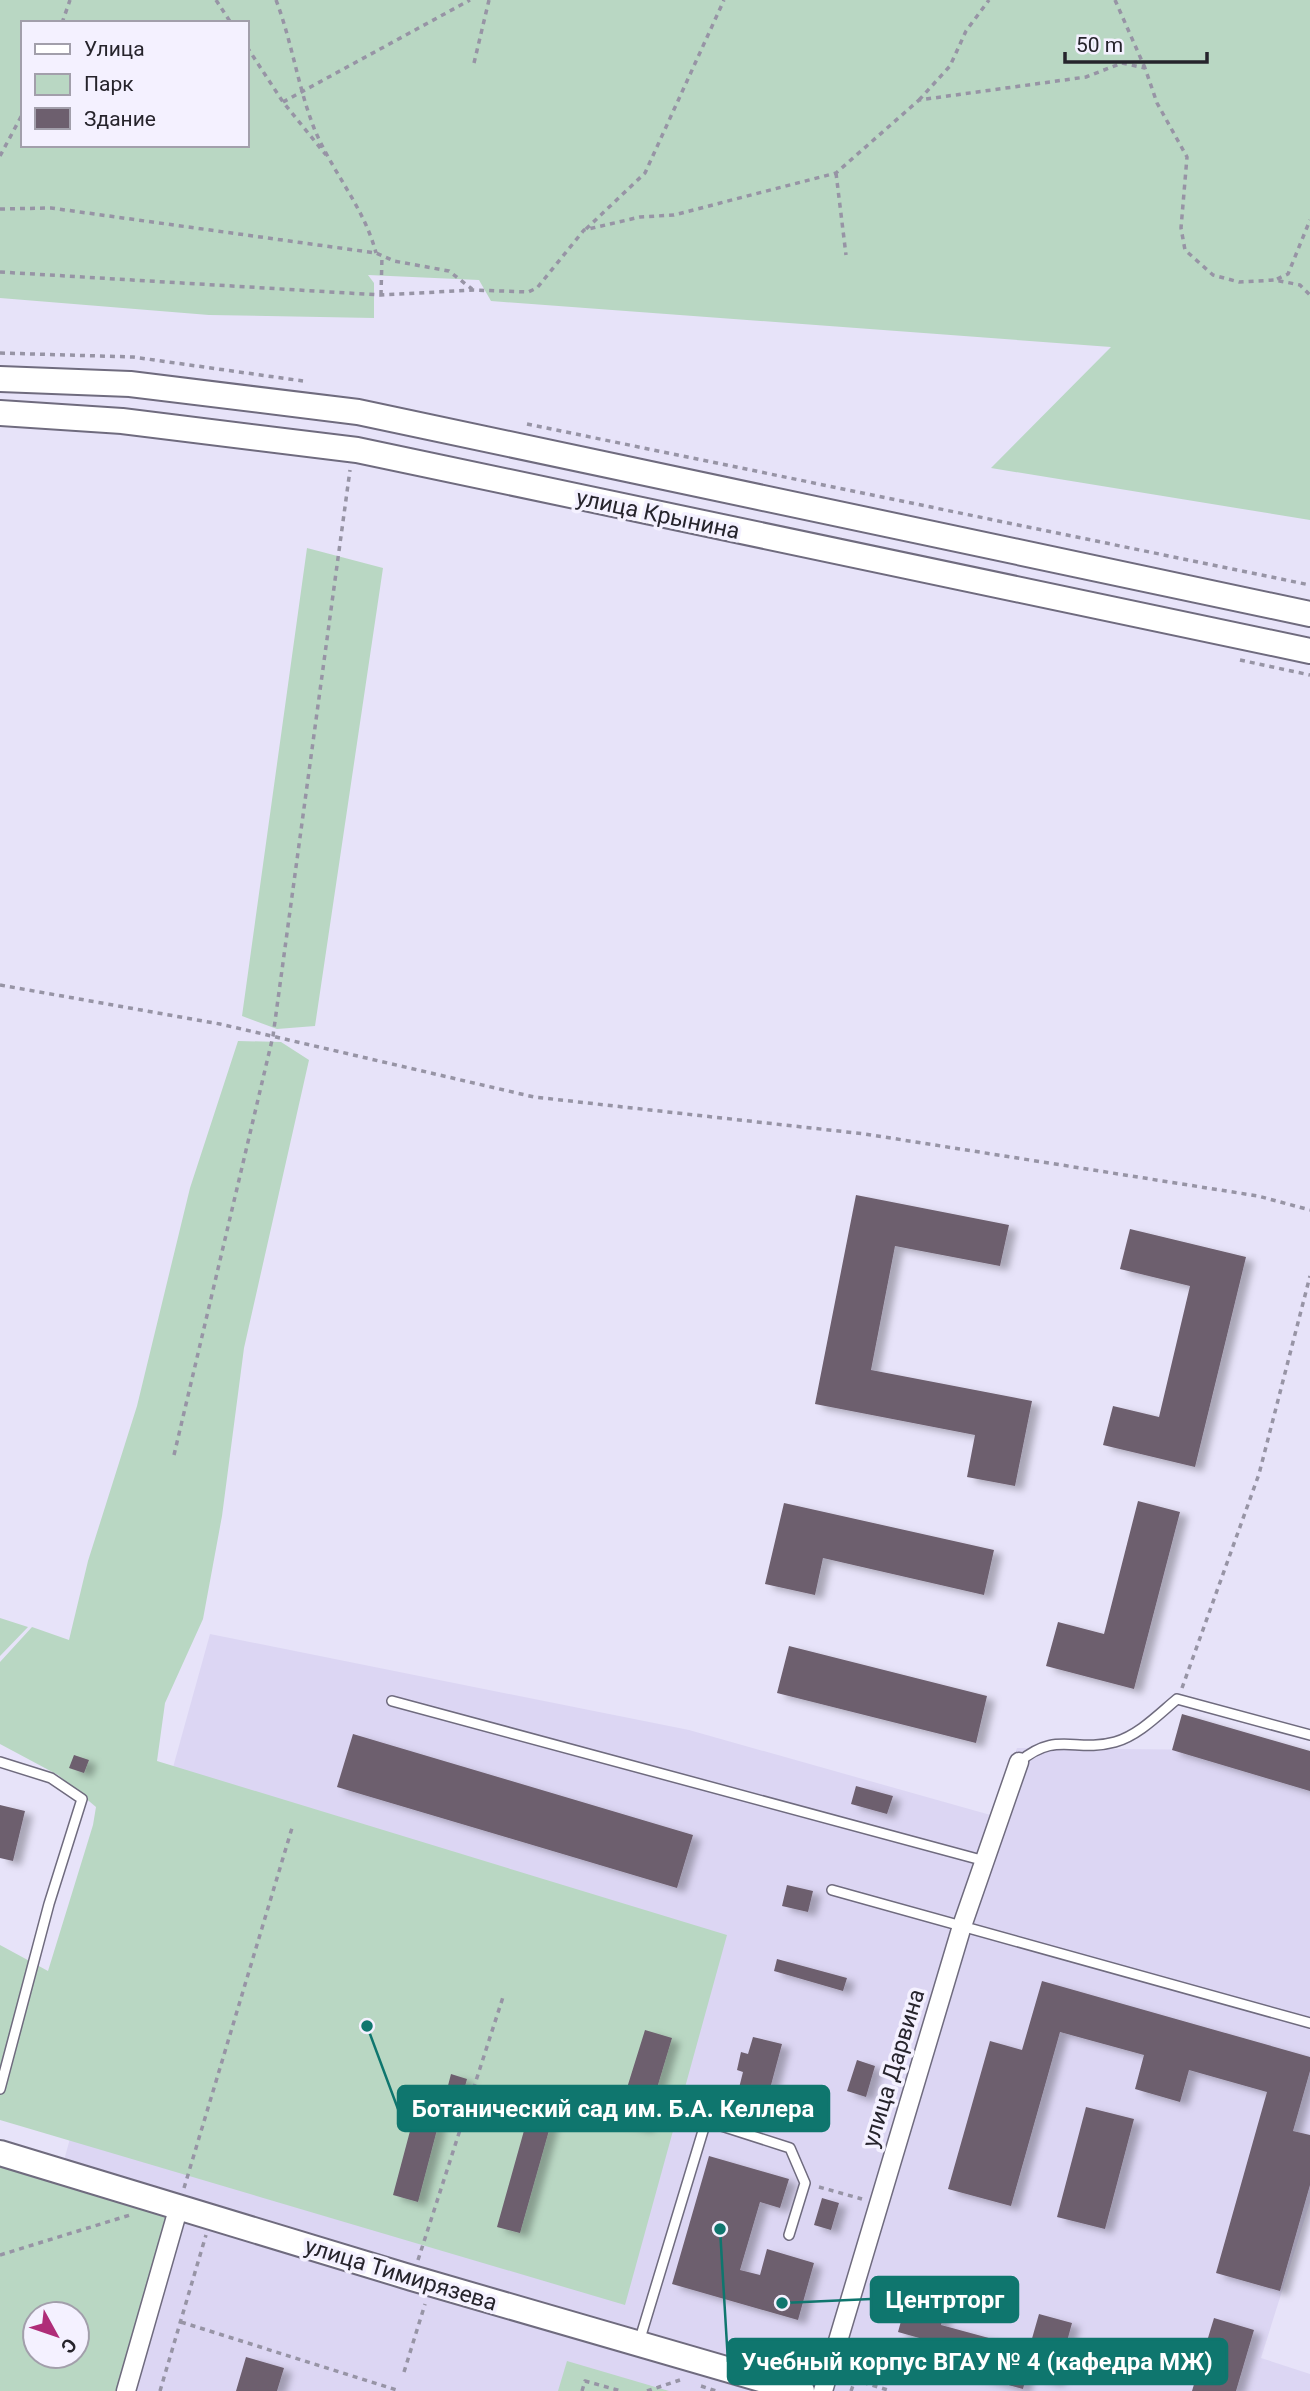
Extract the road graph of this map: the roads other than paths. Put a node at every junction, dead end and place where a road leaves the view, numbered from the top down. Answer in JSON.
{"nodes":[{"id":1,"x":0,"y":379,"type":"edge"},
{"id":2,"x":0,"y":413,"type":"edge"},
{"id":3,"x":1310,"y":614,"type":"edge"},
{"id":4,"x":1310,"y":652,"type":"edge"},
{"id":5,"x":392,"y":1701,"type":"dead end"},
{"id":6,"x":1310,"y":1735,"type":"edge"},
{"id":7,"x":0,"y":1762,"type":"edge"},
{"id":8,"x":1019,"y":1762,"type":"joint"},
{"id":9,"x":985,"y":1861,"type":"junction"},
{"id":10,"x":832,"y":1889,"type":"dead end"},
{"id":11,"x":962,"y":1926,"type":"junction"},
{"id":12,"x":1310,"y":2023,"type":"edge"},
{"id":13,"x":0,"y":2089,"type":"edge"},
{"id":14,"x":0,"y":2153,"type":"edge"},
{"id":15,"x":174,"y":2205,"type":"junction"},
{"id":16,"x":789,"y":2235,"type":"dead end"},
{"id":17,"x":639,"y":2344,"type":"junction"},
{"id":18,"x":126,"y":2391,"type":"edge"},
{"id":19,"x":802,"y":2391,"type":"edge"},
{"id":20,"x":823,"y":2391,"type":"edge"}],
"edges":[{"from":1,"to":3,"type":"main road","name":"улица Крынина"},
{"from":2,"to":4,"type":"main road","name":"улица Крынина"},
{"from":5,"to":9,"type":"lane"},
{"from":6,"to":8,"type":"lane"},
{"from":7,"to":13,"type":"lane"},
{"from":8,"to":9,"type":"street","name":"улица Дарвина"},
{"from":9,"to":11,"type":"street","name":"улица Дарвина"},
{"from":10,"to":11,"type":"lane"},
{"from":11,"to":12,"type":"lane"},
{"from":11,"to":20,"type":"street","name":"улица Дарвина"},
{"from":14,"to":15,"type":"main road","name":"улица Тимирязева"},
{"from":15,"to":17,"type":"main road","name":"улица Тимирязева"},
{"from":15,"to":18,"type":"street"},
{"from":16,"to":17,"type":"lane"},
{"from":17,"to":19,"type":"main road","name":"улица Тимирязева"}]}
